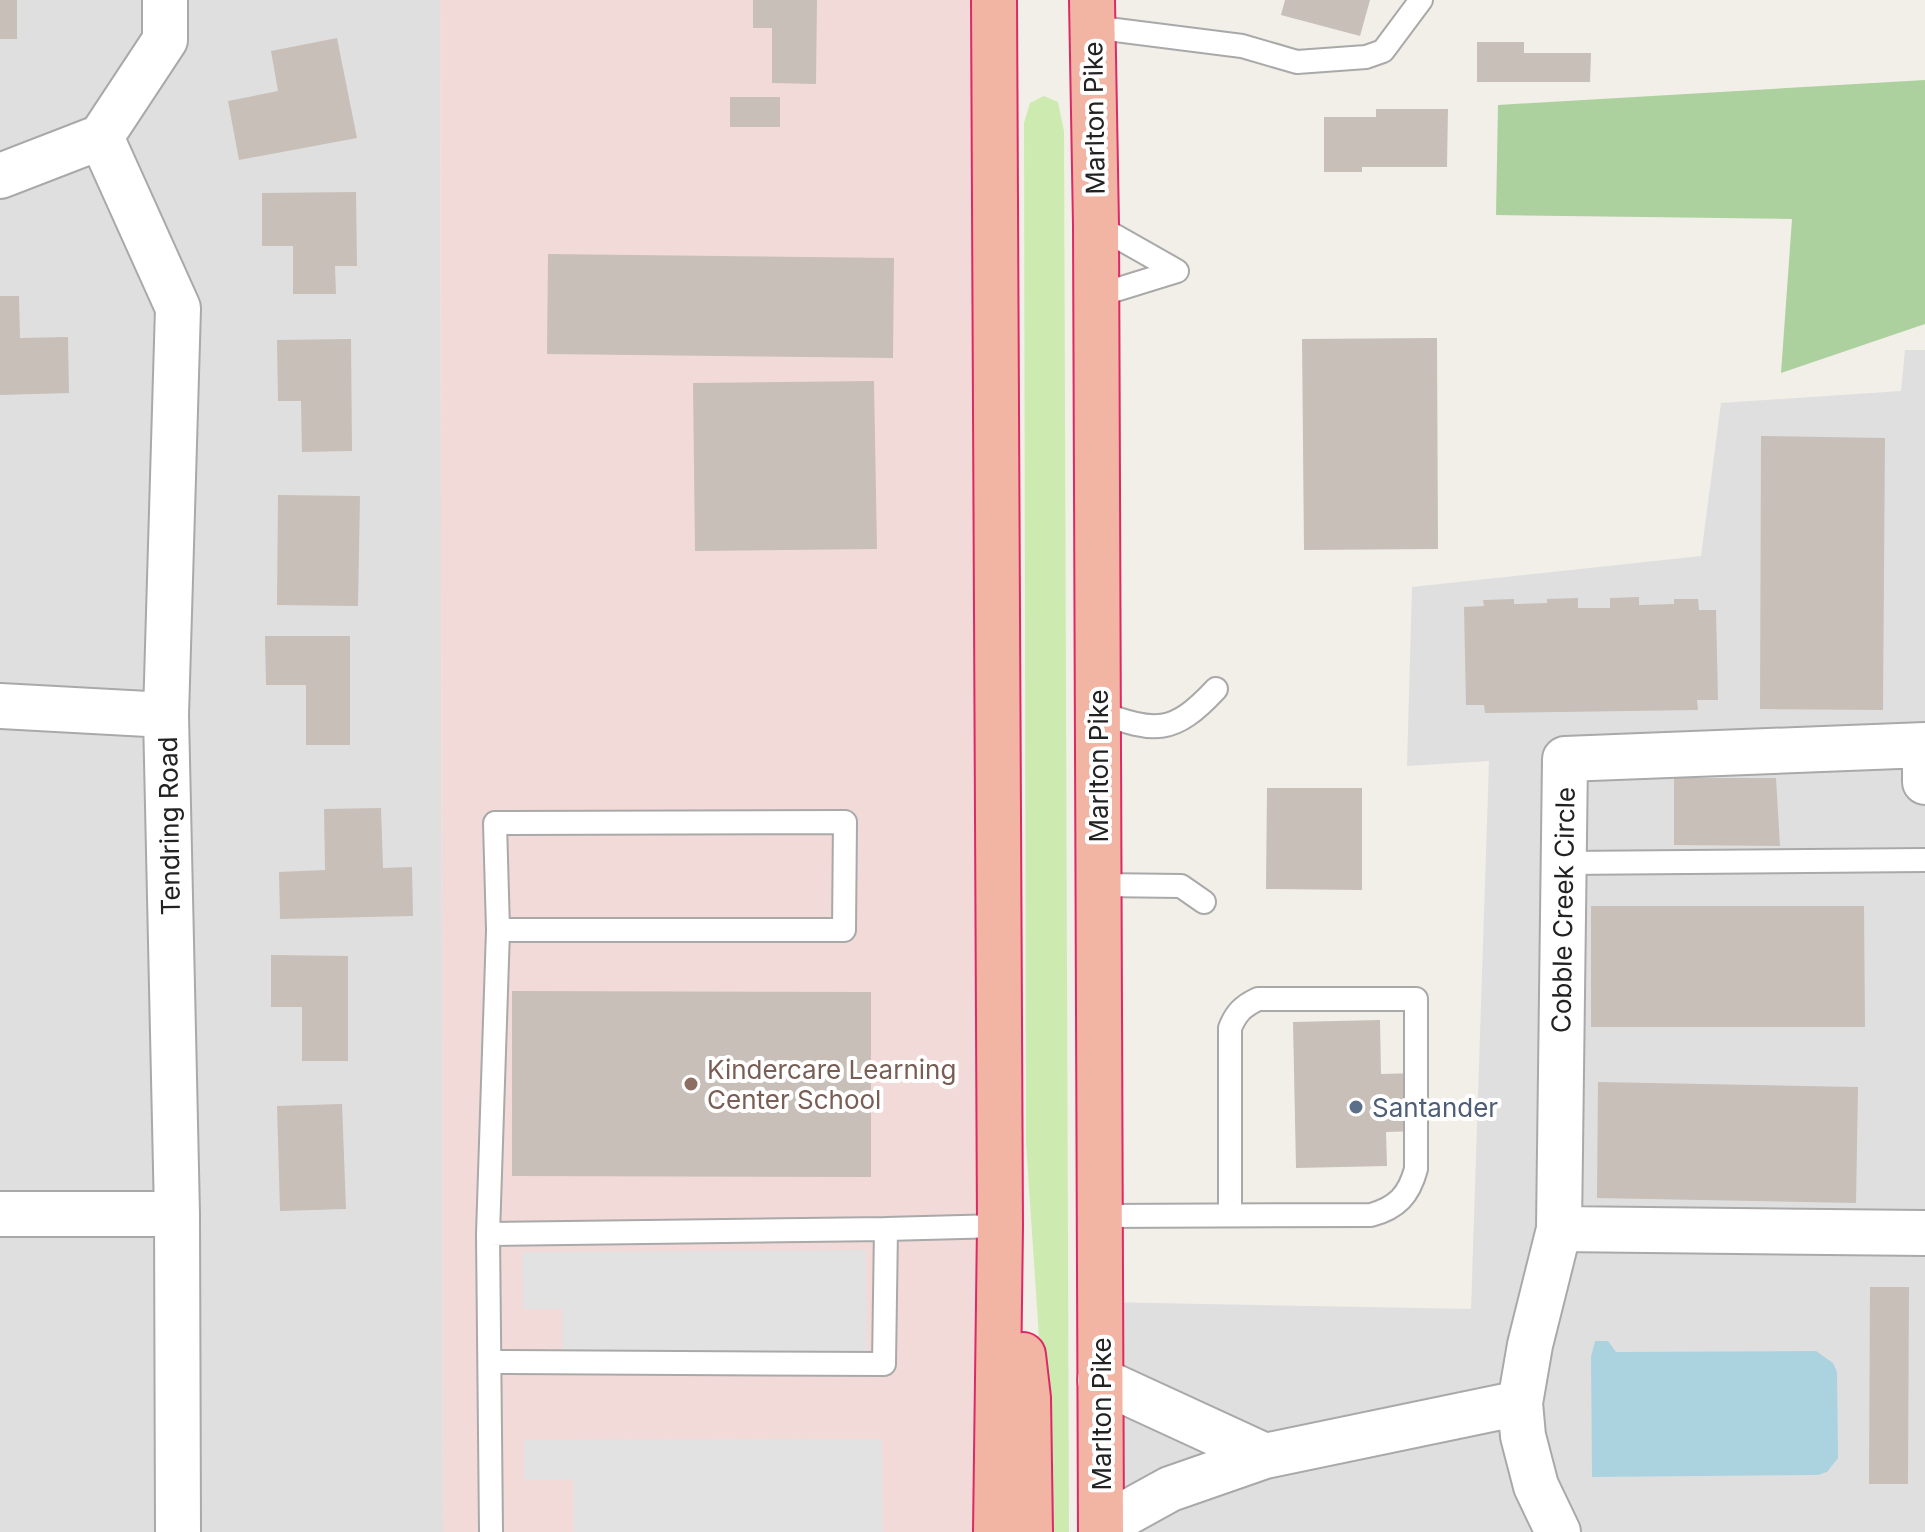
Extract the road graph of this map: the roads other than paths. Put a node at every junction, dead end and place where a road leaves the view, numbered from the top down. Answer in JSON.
{"nodes":[{"id":1,"x":165,"y":0,"type":"edge"},
{"id":2,"x":994,"y":0,"type":"edge"},
{"id":3,"x":1421,"y":0,"type":"edge"},
{"id":4,"x":1092,"y":14,"type":"edge"},
{"id":5,"x":101,"y":137,"type":"junction"},
{"id":6,"x":0,"y":176,"type":"edge"},
{"id":7,"x":1096,"y":225,"type":"junction"},
{"id":8,"x":1096,"y":296,"type":"junction"},
{"id":9,"x":1216,"y":689,"type":"dead end"},
{"id":10,"x":0,"y":706,"type":"edge"},
{"id":11,"x":1098,"y":712,"type":"junction"},
{"id":12,"x":166,"y":715,"type":"junction"},
{"id":13,"x":1925,"y":725,"type":"edge"},
{"id":14,"x":1925,"y":745,"type":"edge"},
{"id":15,"x":1925,"y":782,"type":"edge"},
{"id":16,"x":1925,"y":860,"type":"edge"},
{"id":17,"x":1564,"y":863,"type":"junction"},
{"id":18,"x":1099,"y":885,"type":"junction"},
{"id":19,"x":1204,"y":902,"type":"dead end"},
{"id":20,"x":498,"y":930,"type":"junction"},
{"id":21,"x":0,"y":1214,"type":"edge"},
{"id":22,"x":177,"y":1214,"type":"junction"},
{"id":23,"x":1230,"y":1215,"type":"junction"},
{"id":24,"x":1100,"y":1216,"type":"junction"},
{"id":25,"x":1000,"y":1226,"type":"junction"},
{"id":26,"x":886,"y":1229,"type":"junction"},
{"id":27,"x":1559,"y":1229,"type":"junction"},
{"id":28,"x":1925,"y":1233,"type":"edge"},
{"id":29,"x":488,"y":1234,"type":"junction"},
{"id":30,"x":490,"y":1362,"type":"junction"},
{"id":31,"x":1100,"y":1380,"type":"junction"},
{"id":32,"x":1520,"y":1403,"type":"junction"},
{"id":33,"x":1265,"y":1456,"type":"junction"},
{"id":34,"x":1101,"y":1529,"type":"edge"},
{"id":35,"x":178,"y":1532,"type":"edge"},
{"id":36,"x":491,"y":1532,"type":"edge"},
{"id":37,"x":996,"y":1532,"type":"edge"},
{"id":38,"x":1030,"y":1532,"type":"edge"},
{"id":39,"x":1558,"y":1532,"type":"edge"}],
"edges":[{"from":1,"to":5,"type":"street"},
{"from":2,"to":25,"type":"highway"},
{"from":3,"to":4,"type":"lane"},
{"from":4,"to":7,"type":"highway","name":"Marlton Pike"},
{"from":5,"to":6,"type":"street"},
{"from":5,"to":12,"type":"street","name":"Tendring Road"},
{"from":7,"to":8,"type":"highway","name":"Marlton Pike"},
{"from":7,"to":8,"type":"lane"},
{"from":8,"to":11,"type":"highway","name":"Marlton Pike"},
{"from":9,"to":11,"type":"lane"},
{"from":10,"to":12,"type":"street"},
{"from":11,"to":18,"type":"highway","name":"Marlton Pike"},
{"from":12,"to":22,"type":"street","name":"Tendring Road"},
{"from":13,"to":14,"type":"street"},
{"from":14,"to":15,"type":"street"},
{"from":14,"to":17,"type":"street","name":"Cobble Creek Circle"},
{"from":16,"to":17,"type":"lane"},
{"from":17,"to":27,"type":"street","name":"Cobble Creek Circle"},
{"from":18,"to":19,"type":"lane"},
{"from":18,"to":24,"type":"highway","name":"Marlton Pike"},
{"from":20,"to":20,"type":"lane"},
{"from":20,"to":29,"type":"lane"},
{"from":21,"to":22,"type":"street"},
{"from":22,"to":35,"type":"street","name":"Tendring Road"},
{"from":23,"to":23,"type":"lane"},
{"from":23,"to":24,"type":"lane"},
{"from":24,"to":31,"type":"highway","name":"Marlton Pike"},
{"from":25,"to":26,"type":"lane"},
{"from":25,"to":37,"type":"highway"},
{"from":25,"to":38,"type":"highway"},
{"from":26,"to":29,"type":"lane"},
{"from":26,"to":30,"type":"lane"},
{"from":27,"to":28,"type":"street"},
{"from":27,"to":32,"type":"street","name":"Cobble Creek Circle"},
{"from":29,"to":30,"type":"lane"},
{"from":30,"to":36,"type":"lane"},
{"from":31,"to":33,"type":"street"},
{"from":31,"to":34,"type":"highway","name":"Marlton Pike"},
{"from":32,"to":33,"type":"street"},
{"from":32,"to":39,"type":"street","name":"Cobble Creek Circle"},
{"from":33,"to":34,"type":"street"}]}
